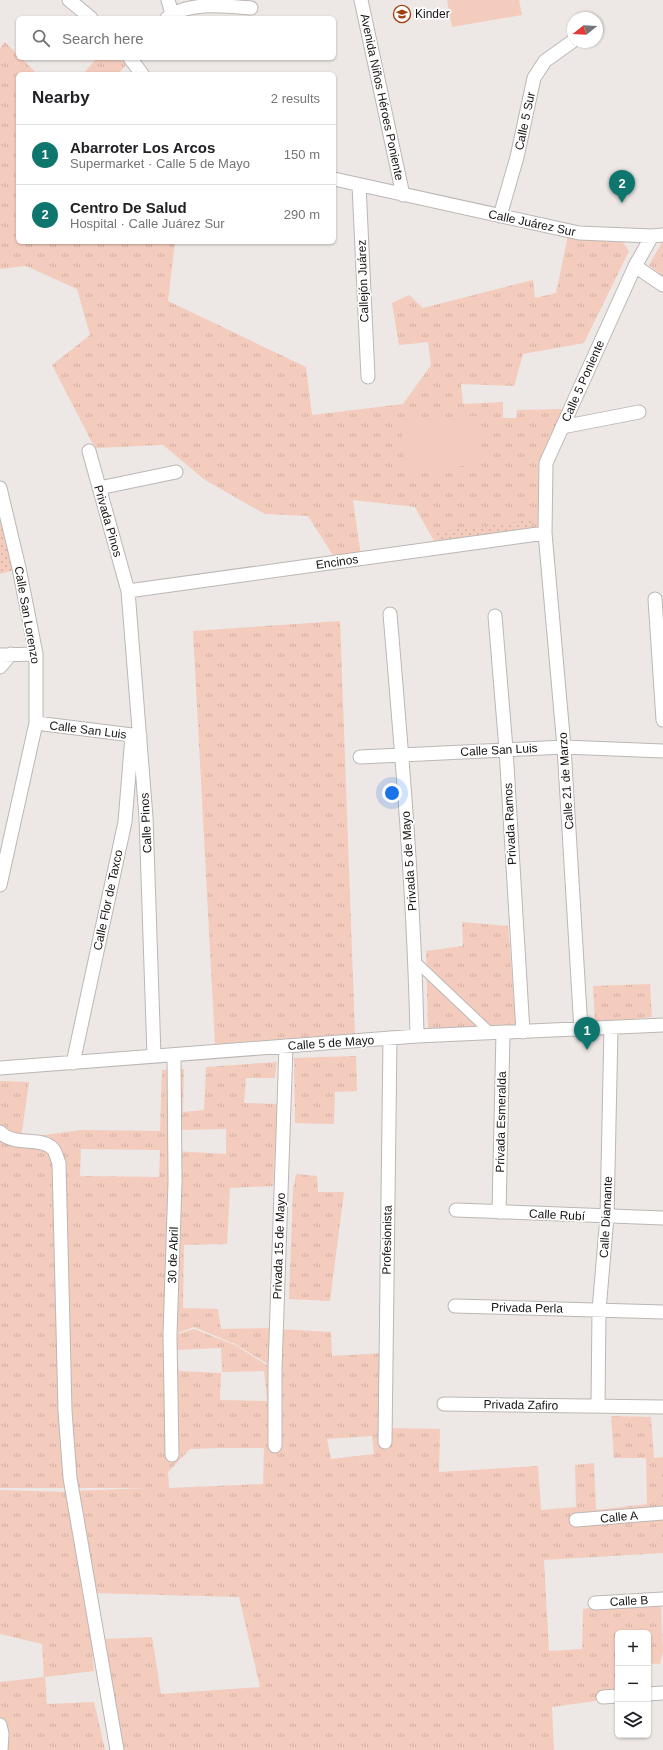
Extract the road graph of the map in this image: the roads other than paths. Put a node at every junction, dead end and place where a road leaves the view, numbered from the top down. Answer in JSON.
{"nodes":[{"id":1,"x":69,"y":0,"type":"edge"},
{"id":2,"x":168,"y":0,"type":"edge"},
{"id":3,"x":361,"y":0,"type":"edge"},
{"id":4,"x":251,"y":8,"type":"dead end"},
{"id":5,"x":88,"y":16,"type":"edge"},
{"id":6,"x":169,"y":16,"type":"edge"},
{"id":7,"x":567,"y":45,"type":"edge"},
{"id":8,"x":133,"y":60,"type":"edge"},
{"id":9,"x":141,"y":72,"type":"edge"},
{"id":10,"x":336,"y":179,"type":"edge"},
{"id":11,"x":359,"y":185,"type":"junction"},
{"id":12,"x":403,"y":195,"type":"junction"},
{"id":13,"x":500,"y":216,"type":"junction"},
{"id":14,"x":657,"y":236,"type":"edge"},
{"id":15,"x":635,"y":266,"type":"junction"},
{"id":16,"x":663,"y":285,"type":"edge"},
{"id":17,"x":368,"y":377,"type":"dead end"},
{"id":18,"x":639,"y":412,"type":"dead end"},
{"id":19,"x":562,"y":427,"type":"junction"},
{"id":20,"x":89,"y":451,"type":"dead end"},
{"id":21,"x":176,"y":472,"type":"dead end"},
{"id":22,"x":0,"y":488,"type":"edge"},
{"id":23,"x":99,"y":488,"type":"junction"},
{"id":24,"x":545,"y":533,"type":"junction"},
{"id":25,"x":128,"y":591,"type":"junction"},
{"id":26,"x":655,"y":599,"type":"dead end"},
{"id":27,"x":390,"y":614,"type":"dead end"},
{"id":28,"x":495,"y":616,"type":"dead end"},
{"id":29,"x":36,"y":654,"type":"junction"},
{"id":30,"x":5,"y":655,"type":"edge"},
{"id":31,"x":0,"y":667,"type":"edge"},
{"id":32,"x":663,"y":720,"type":"edge"},
{"id":33,"x":36,"y":723,"type":"junction"},
{"id":34,"x":136,"y":736,"type":"junction"},
{"id":35,"x":564,"y":747,"type":"junction"},
{"id":36,"x":506,"y":749,"type":"junction"},
{"id":37,"x":663,"y":751,"type":"edge"},
{"id":38,"x":402,"y":756,"type":"junction"},
{"id":39,"x":360,"y":757,"type":"dead end"},
{"id":40,"x":0,"y":885,"type":"edge"},
{"id":41,"x":416,"y":962,"type":"junction"},
{"id":42,"x":663,"y":1025,"type":"edge"},
{"id":43,"x":611,"y":1028,"type":"junction"},
{"id":44,"x":582,"y":1030,"type":"junction"},
{"id":45,"x":523,"y":1032,"type":"junction"},
{"id":46,"x":497,"y":1033,"type":"junction"},
{"id":47,"x":417,"y":1036,"type":"junction"},
{"id":48,"x":390,"y":1038,"type":"junction"},
{"id":49,"x":286,"y":1046,"type":"junction"},
{"id":50,"x":174,"y":1055,"type":"junction"},
{"id":51,"x":154,"y":1056,"type":"junction"},
{"id":52,"x":73,"y":1062,"type":"junction"},
{"id":53,"x":0,"y":1068,"type":"edge"},
{"id":54,"x":0,"y":1132,"type":"edge"},
{"id":55,"x":456,"y":1210,"type":"dead end"},
{"id":56,"x":499,"y":1212,"type":"junction"},
{"id":57,"x":607,"y":1217,"type":"junction"},
{"id":58,"x":663,"y":1218,"type":"edge"},
{"id":59,"x":455,"y":1306,"type":"dead end"},
{"id":60,"x":599,"y":1310,"type":"junction"},
{"id":61,"x":663,"y":1312,"type":"edge"},
{"id":62,"x":444,"y":1404,"type":"dead end"},
{"id":63,"x":598,"y":1406,"type":"junction"},
{"id":64,"x":663,"y":1406,"type":"edge"},
{"id":65,"x":385,"y":1442,"type":"dead end"},
{"id":66,"x":275,"y":1446,"type":"dead end"},
{"id":67,"x":172,"y":1454,"type":"dead end"},
{"id":68,"x":663,"y":1513,"type":"edge"},
{"id":69,"x":576,"y":1520,"type":"dead end"},
{"id":70,"x":663,"y":1599,"type":"edge"},
{"id":71,"x":595,"y":1603,"type":"dead end"},
{"id":72,"x":663,"y":1693,"type":"edge"},
{"id":73,"x":651,"y":1694,"type":"edge"},
{"id":74,"x":615,"y":1696,"type":"edge"},
{"id":75,"x":603,"y":1697,"type":"dead end"},
{"id":76,"x":1,"y":1731,"type":"edge"},
{"id":77,"x":1,"y":1750,"type":"edge"},
{"id":78,"x":117,"y":1750,"type":"edge"}],
"edges":[{"from":1,"to":5,"type":"street"},
{"from":2,"to":6,"type":"street"},
{"from":3,"to":12,"type":"street","name":"Avenida Niños Héroes Poniente"},
{"from":4,"to":6,"type":"street"},
{"from":7,"to":13,"type":"street","name":"Calle 5 Sur"},
{"from":8,"to":9,"type":"street"},
{"from":10,"to":11,"type":"street","name":"Calle Juárez Sur"},
{"from":11,"to":12,"type":"street","name":"Calle Juárez Sur"},
{"from":11,"to":17,"type":"street","name":"Callejón Juárez"},
{"from":12,"to":13,"type":"street","name":"Calle Juárez Sur"},
{"from":13,"to":14,"type":"street","name":"Calle Juárez Sur"},
{"from":14,"to":15,"type":"street","name":"Calle 5 Poniente"},
{"from":15,"to":16,"type":"street"},
{"from":15,"to":19,"type":"street","name":"Calle 5 Poniente"},
{"from":18,"to":19,"type":"street"},
{"from":19,"to":24,"type":"street","name":"Calle 5 Poniente"},
{"from":20,"to":23,"type":"street","name":"Privada Pinos"},
{"from":21,"to":23,"type":"street"},
{"from":22,"to":29,"type":"street","name":"Calle San Lorenzo"},
{"from":23,"to":25,"type":"street","name":"Privada Pinos"},
{"from":24,"to":25,"type":"street","name":"Encinos"},
{"from":24,"to":35,"type":"street","name":"Calle 21 de Marzo"},
{"from":25,"to":34,"type":"street","name":"Calle Pinos"},
{"from":26,"to":32,"type":"street"},
{"from":27,"to":38,"type":"street","name":"Privada 5 de Mayo"},
{"from":28,"to":36,"type":"street","name":"Privada Ramos"},
{"from":29,"to":30,"type":"street"},
{"from":29,"to":33,"type":"street","name":"Calle San Lorenzo"},
{"from":30,"to":31,"type":"street"},
{"from":33,"to":34,"type":"street","name":"Calle San Luis"},
{"from":33,"to":40,"type":"street","name":"Calle San Lorenzo"},
{"from":34,"to":51,"type":"street","name":"Calle Pinos"},
{"from":34,"to":52,"type":"street","name":"Calle Flor de Taxco"},
{"from":35,"to":36,"type":"street","name":"Calle San Luis"},
{"from":35,"to":37,"type":"street","name":"Calle San Luis"},
{"from":35,"to":44,"type":"street","name":"Calle 21 de Marzo"},
{"from":36,"to":38,"type":"street","name":"Calle San Luis"},
{"from":36,"to":45,"type":"street","name":"Privada Ramos"},
{"from":38,"to":39,"type":"street","name":"Calle San Luis"},
{"from":38,"to":41,"type":"street","name":"Privada 5 de Mayo"},
{"from":41,"to":46,"type":"street"},
{"from":41,"to":47,"type":"street","name":"Privada 5 de Mayo"},
{"from":42,"to":43,"type":"street","name":"Calle 5 de Mayo"},
{"from":43,"to":44,"type":"street","name":"Calle 5 de Mayo"},
{"from":43,"to":57,"type":"street","name":"Calle Diamante"},
{"from":44,"to":45,"type":"street","name":"Calle 5 de Mayo"},
{"from":45,"to":46,"type":"street","name":"Calle 5 de Mayo"},
{"from":46,"to":47,"type":"street","name":"Calle 5 de Mayo"},
{"from":46,"to":56,"type":"street","name":"Privada Esmeralda"},
{"from":47,"to":48,"type":"street","name":"Calle 5 de Mayo"},
{"from":48,"to":49,"type":"street","name":"Calle 5 de Mayo"},
{"from":48,"to":65,"type":"street","name":"Profesionista"},
{"from":49,"to":50,"type":"street","name":"Calle 5 de Mayo"},
{"from":49,"to":66,"type":"street","name":"Privada 15 de Mayo"},
{"from":50,"to":51,"type":"street","name":"Calle 5 de Mayo"},
{"from":50,"to":67,"type":"street","name":"30 de Abril"},
{"from":51,"to":52,"type":"street","name":"Calle 5 de Mayo"},
{"from":52,"to":53,"type":"street","name":"Calle 5 de Mayo"},
{"from":54,"to":78,"type":"street"},
{"from":55,"to":56,"type":"street","name":"Calle Rubí"},
{"from":56,"to":57,"type":"street","name":"Calle Rubí"},
{"from":57,"to":58,"type":"street","name":"Calle Rubí"},
{"from":57,"to":60,"type":"street","name":"Calle Diamante"},
{"from":59,"to":60,"type":"street","name":"Privada Perla"},
{"from":60,"to":61,"type":"street","name":"Privada Perla"},
{"from":60,"to":63,"type":"street","name":"Calle Diamante"},
{"from":62,"to":63,"type":"street","name":"Privada Zafiro"},
{"from":63,"to":64,"type":"street","name":"Privada Zafiro"},
{"from":68,"to":69,"type":"street","name":"Calle A"},
{"from":70,"to":71,"type":"street","name":"Calle B"},
{"from":72,"to":73,"type":"street"},
{"from":74,"to":75,"type":"street"},
{"from":76,"to":77,"type":"street"}]}
